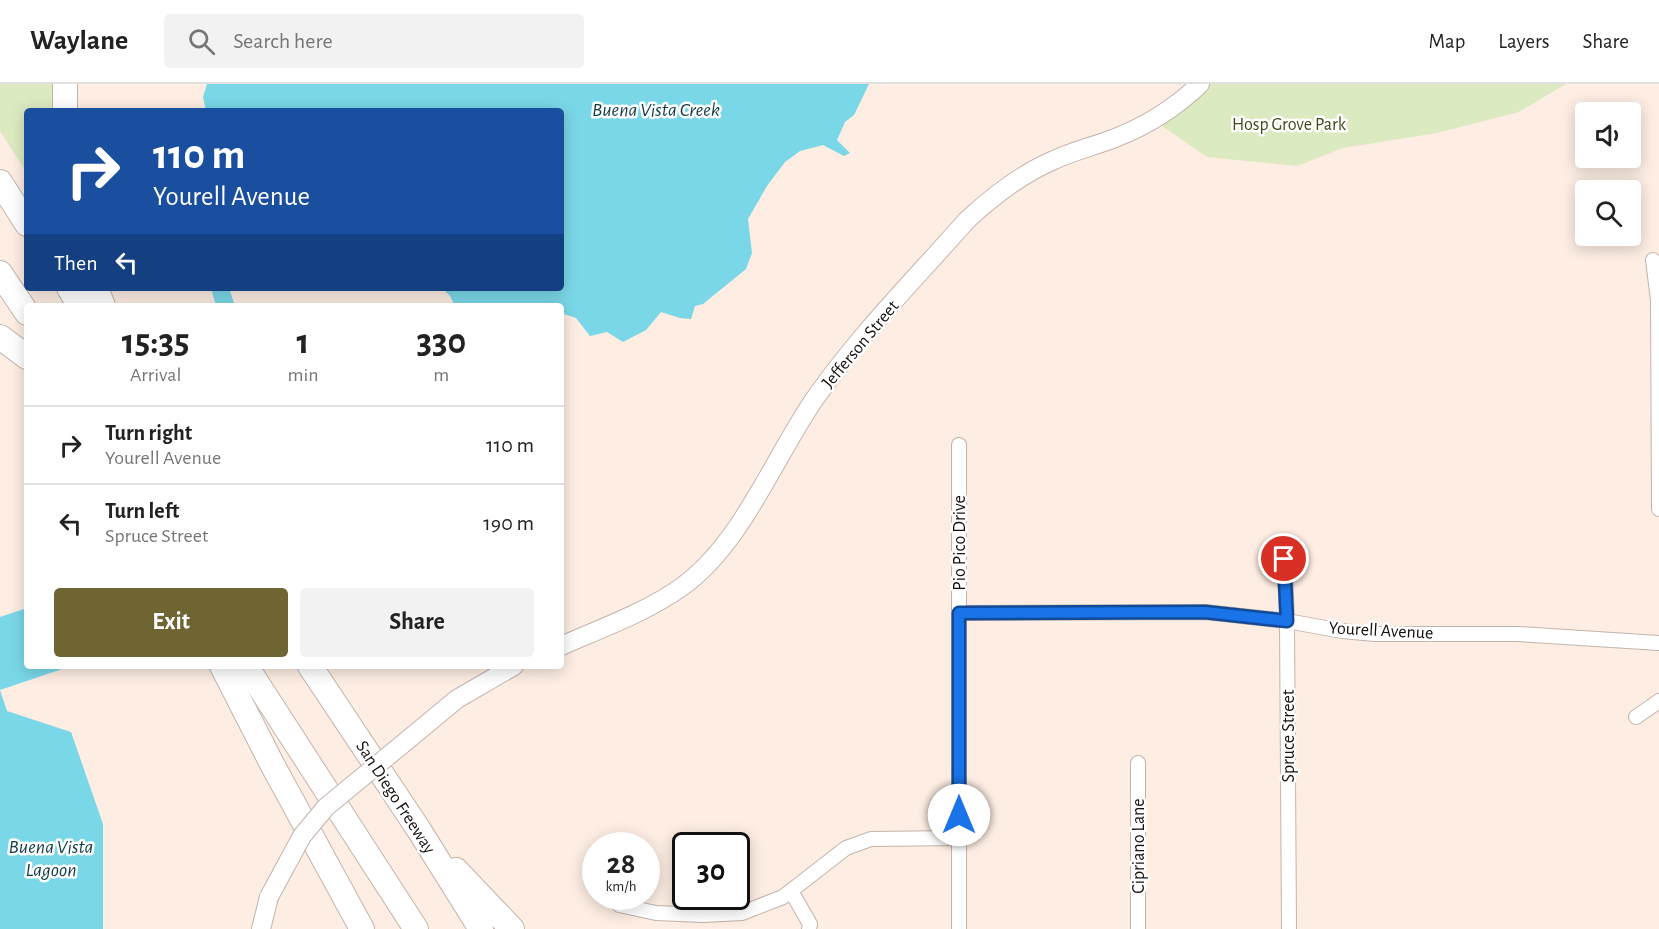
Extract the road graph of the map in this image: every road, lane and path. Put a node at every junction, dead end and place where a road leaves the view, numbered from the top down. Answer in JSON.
{"nodes":[{"id":1,"x":65,"y":84,"type":"edge"},
{"id":2,"x":1200,"y":84,"type":"edge"},
{"id":3,"x":65,"y":108,"type":"edge"},
{"id":4,"x":0,"y":182,"type":"edge"},
{"id":5,"x":24,"y":219,"type":"edge"},
{"id":6,"x":1653,"y":260,"type":"dead end"},
{"id":7,"x":0,"y":273,"type":"edge"},
{"id":8,"x":24,"y":309,"type":"edge"},
{"id":9,"x":0,"y":337,"type":"edge"},
{"id":10,"x":24,"y":355,"type":"edge"},
{"id":11,"x":1658,"y":375,"type":"edge"},
{"id":12,"x":959,"y":445,"type":"dead end"},
{"id":13,"x":1659,"y":509,"type":"edge"},
{"id":14,"x":1284,"y":544,"type":"dead end"},
{"id":15,"x":959,"y":613,"type":"junction"},
{"id":16,"x":1287,"y":621,"type":"junction"},
{"id":17,"x":1659,"y":643,"type":"edge"},
{"id":18,"x":564,"y":645,"type":"edge"},
{"id":19,"x":224,"y":669,"type":"edge"},
{"id":20,"x":248,"y":669,"type":"edge"},
{"id":21,"x":312,"y":669,"type":"edge"},
{"id":22,"x":509,"y":669,"type":"edge"},
{"id":23,"x":1659,"y":701,"type":"edge"},
{"id":24,"x":1636,"y":717,"type":"dead end"},
{"id":25,"x":1138,"y":763,"type":"dead end"},
{"id":26,"x":419,"y":830,"type":"junction"},
{"id":27,"x":959,"y":838,"type":"junction"},
{"id":28,"x":791,"y":891,"type":"junction"},
{"id":29,"x":642,"y":910,"type":"edge"},
{"id":30,"x":261,"y":929,"type":"edge"},
{"id":31,"x":362,"y":929,"type":"edge"},
{"id":32,"x":416,"y":929,"type":"edge"},
{"id":33,"x":481,"y":929,"type":"edge"},
{"id":34,"x":512,"y":929,"type":"edge"},
{"id":35,"x":809,"y":929,"type":"edge"},
{"id":36,"x":959,"y":929,"type":"edge"},
{"id":37,"x":1138,"y":929,"type":"edge"},
{"id":38,"x":1289,"y":929,"type":"edge"}],
"edges":[{"from":1,"to":3,"type":"highway"},
{"from":2,"to":18,"type":"main road","name":"Jefferson Street"},
{"from":4,"to":5,"type":"highway"},
{"from":6,"to":11,"type":"street"},
{"from":7,"to":8,"type":"highway"},
{"from":9,"to":10,"type":"highway"},
{"from":11,"to":13,"type":"street"},
{"from":12,"to":15,"type":"street","name":"Pio Pico Drive"},
{"from":14,"to":16,"type":"street","name":"Spruce Street"},
{"from":15,"to":16,"type":"street","name":"Yourell Avenue"},
{"from":15,"to":27,"type":"street","name":"Pio Pico Drive"},
{"from":16,"to":17,"type":"street","name":"Yourell Avenue"},
{"from":16,"to":38,"type":"street","name":"Spruce Street"},
{"from":19,"to":31,"type":"highway"},
{"from":20,"to":32,"type":"highway"},
{"from":21,"to":26,"type":"highway","name":"San Diego Freeway"},
{"from":22,"to":30,"type":"main road","bridge":true},
{"from":23,"to":24,"type":"street"},
{"from":25,"to":37,"type":"street","name":"Cipriano Lane"},
{"from":26,"to":33,"type":"highway","name":"San Diego Freeway"},
{"from":26,"to":34,"type":"highway"},
{"from":27,"to":28,"type":"street"},
{"from":27,"to":36,"type":"street","name":"Pio Pico Drive"},
{"from":28,"to":29,"type":"street"},
{"from":28,"to":35,"type":"street"}]}
